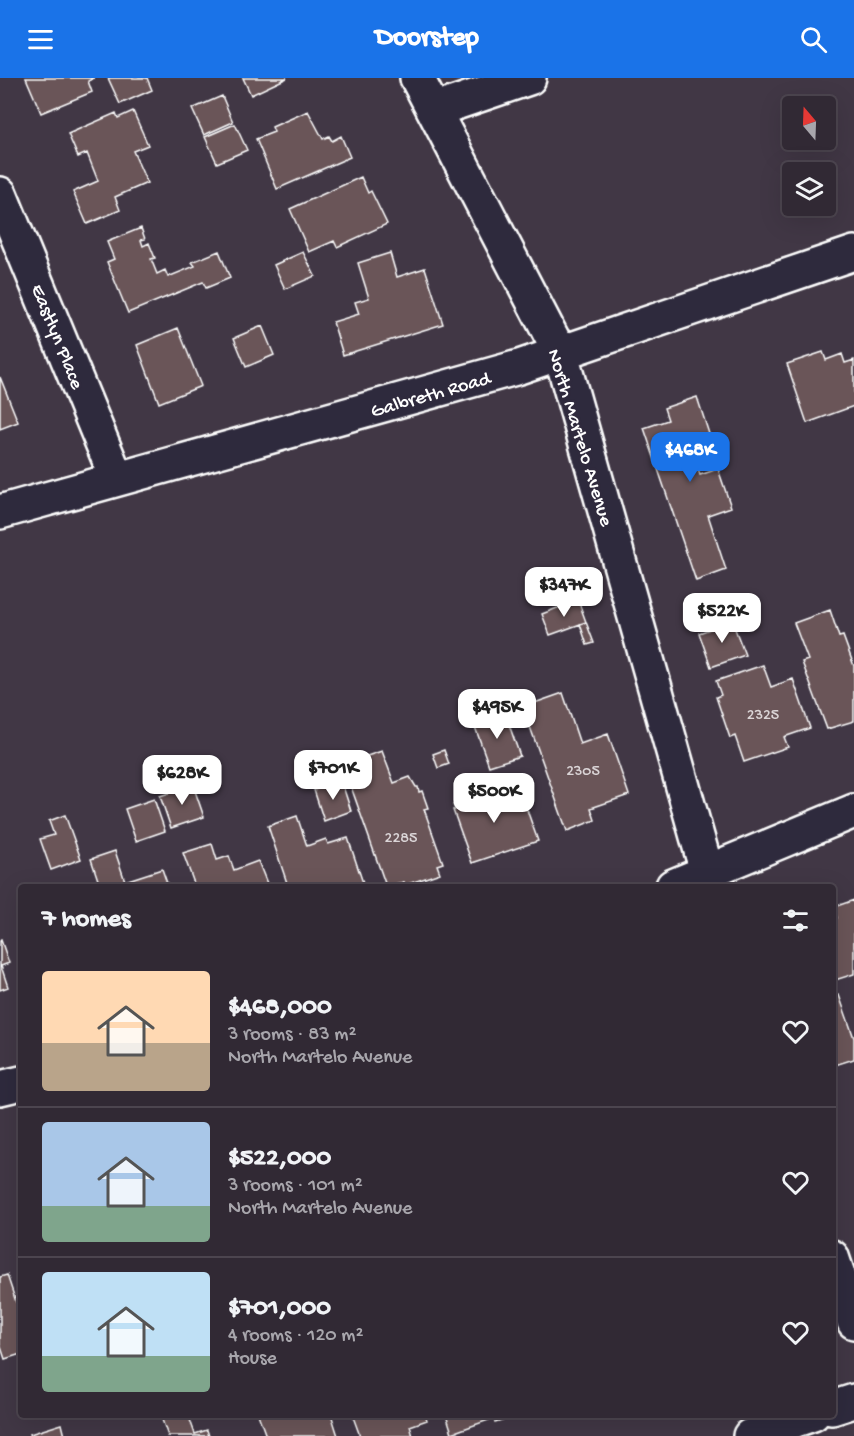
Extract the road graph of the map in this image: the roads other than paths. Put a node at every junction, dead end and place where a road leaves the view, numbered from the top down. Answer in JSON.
{"nodes":[{"id":1,"x":417,"y":78,"type":"edge"},
{"id":2,"x":529,"y":78,"type":"edge"},
{"id":3,"x":435,"y":110,"type":"junction"},
{"id":4,"x":0,"y":194,"type":"edge"},
{"id":5,"x":854,"y":253,"type":"edge"},
{"id":6,"x":561,"y":355,"type":"junction"},
{"id":7,"x":117,"y":479,"type":"junction"},
{"id":8,"x":0,"y":512,"type":"edge"},
{"id":9,"x":854,"y":811,"type":"edge"},
{"id":10,"x":709,"y":880,"type":"edge"},
{"id":11,"x":685,"y":884,"type":"edge"},
{"id":12,"x":18,"y":1084,"type":"edge"},
{"id":13,"x":0,"y":1088,"type":"edge"},
{"id":14,"x":836,"y":1269,"type":"edge"},
{"id":15,"x":854,"y":1322,"type":"edge"},
{"id":16,"x":854,"y":1401,"type":"edge"},
{"id":17,"x":836,"y":1407,"type":"edge"},
{"id":18,"x":802,"y":1418,"type":"edge"},
{"id":19,"x":750,"y":1436,"type":"edge"}],
"edges":[{"from":1,"to":3,"type":"street","name":"North Martelo Avenue"},
{"from":2,"to":3,"type":"street"},
{"from":3,"to":6,"type":"street","name":"North Martelo Avenue"},
{"from":4,"to":7,"type":"street","name":"Eastlyn Place"},
{"from":5,"to":6,"type":"street","name":"Galbreth Road"},
{"from":6,"to":7,"type":"street","name":"Galbreth Road"},
{"from":6,"to":10,"type":"street","name":"North Martelo Avenue"},
{"from":7,"to":8,"type":"street","name":"Galbreth Road"},
{"from":9,"to":10,"type":"street"},
{"from":10,"to":11,"type":"street"},
{"from":12,"to":13,"type":"street"},
{"from":14,"to":15,"type":"street"},
{"from":16,"to":17,"type":"street"},
{"from":18,"to":19,"type":"street"}]}
